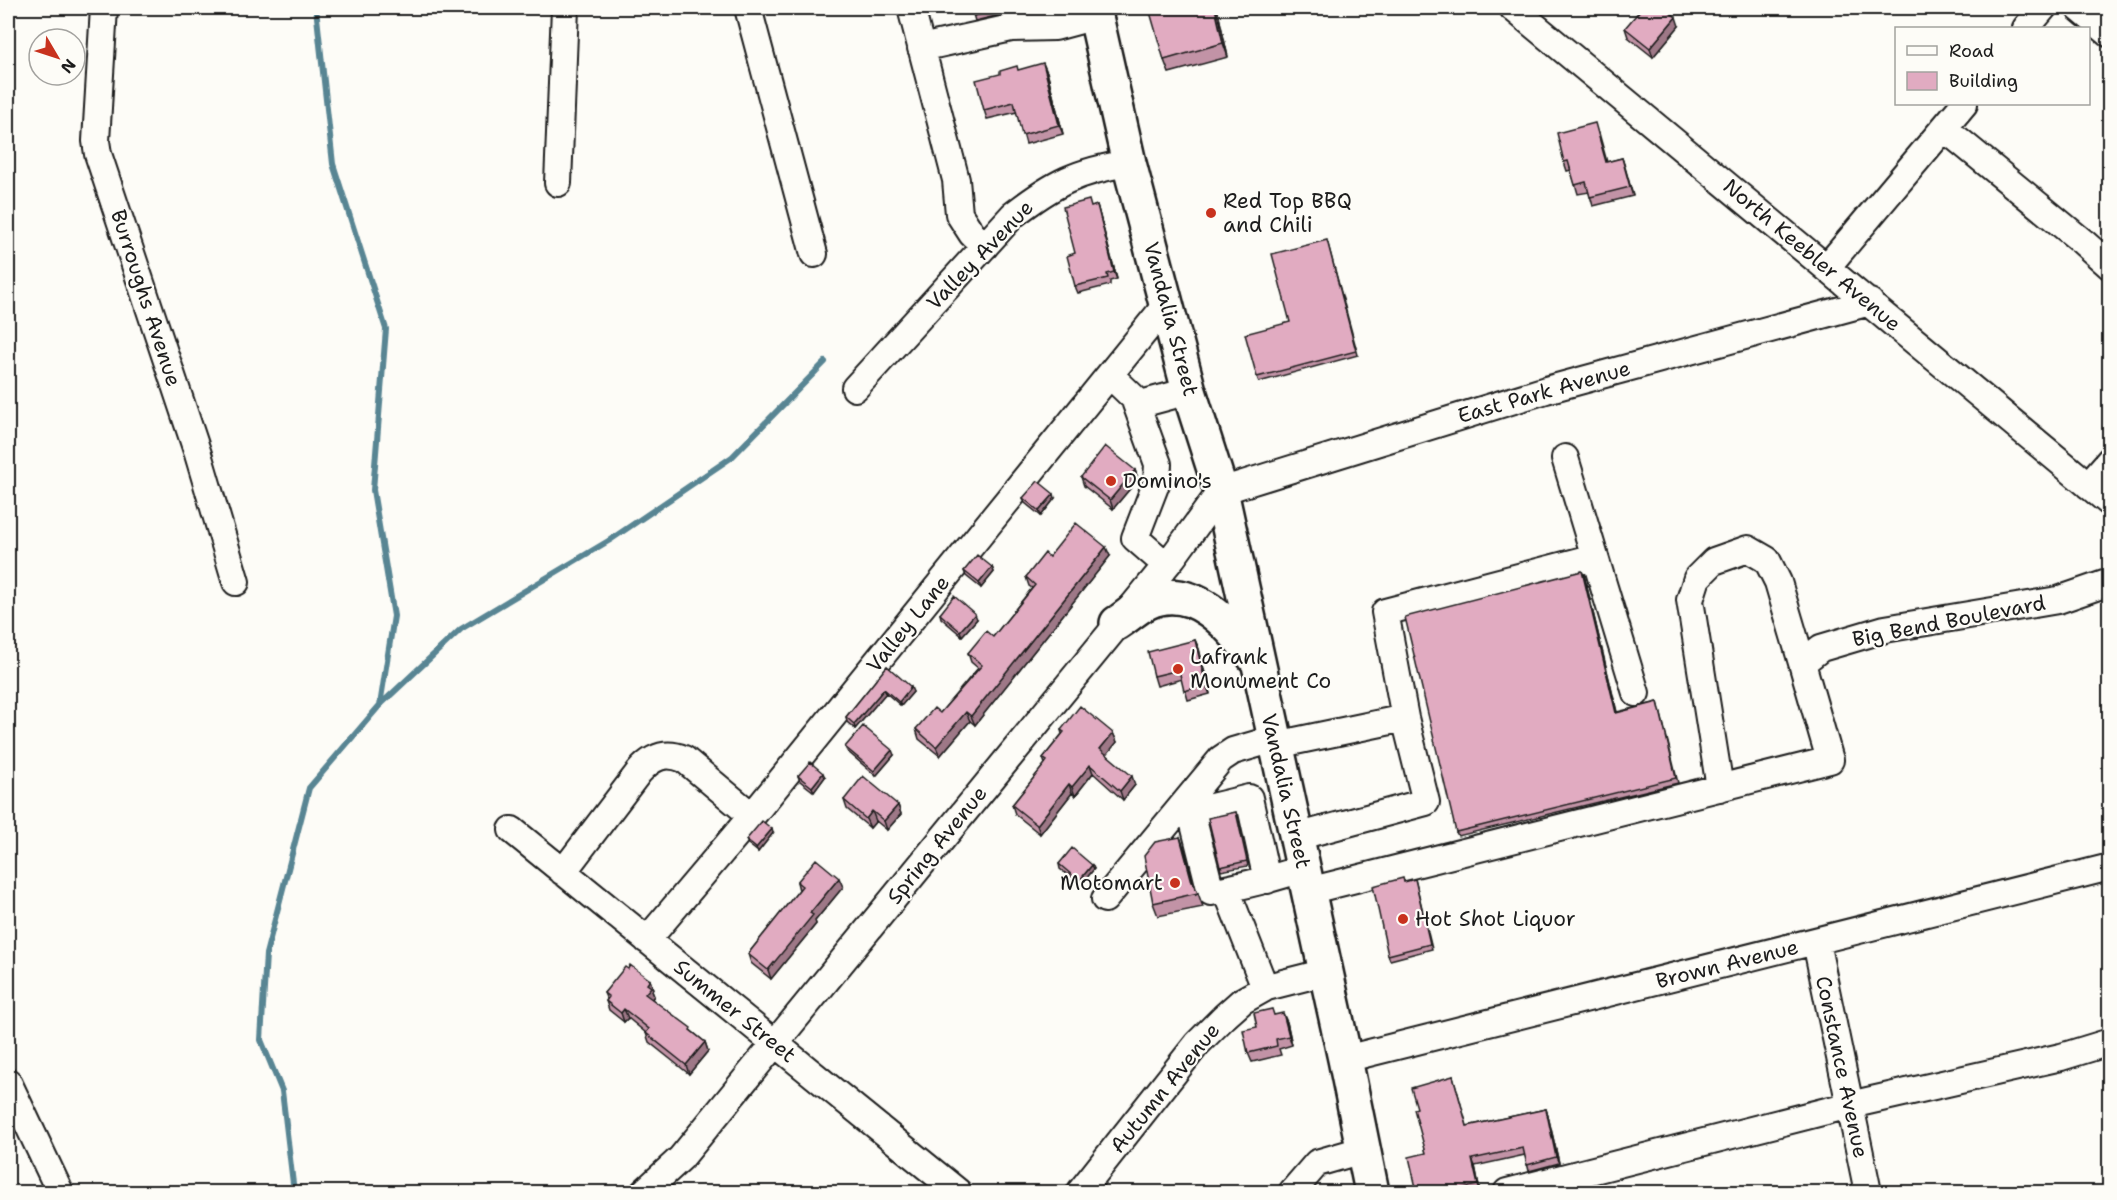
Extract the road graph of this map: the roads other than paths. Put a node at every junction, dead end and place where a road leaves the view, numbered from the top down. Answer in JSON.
{"nodes":[{"id":1,"x":104,"y":8,"type":"edge"},
{"id":2,"x":565,"y":8,"type":"edge"},
{"id":3,"x":748,"y":8,"type":"edge"},
{"id":4,"x":911,"y":8,"type":"edge"},
{"id":5,"x":1513,"y":8,"type":"edge"},
{"id":6,"x":2043,"y":8,"type":"edge"},
{"id":7,"x":2079,"y":8,"type":"edge"},
{"id":8,"x":1095,"y":12,"type":"edge"},
{"id":9,"x":2027,"y":27,"type":"edge"},
{"id":10,"x":2109,"y":34,"type":"edge"},
{"id":11,"x":921,"y":48,"type":"junction"},
{"id":12,"x":1963,"y":105,"type":"edge"},
{"id":13,"x":1944,"y":128,"type":"junction"},
{"id":14,"x":1130,"y":164,"type":"junction"},
{"id":15,"x":558,"y":183,"type":"dead end"},
{"id":16,"x":985,"y":246,"type":"junction"},
{"id":17,"x":814,"y":254,"type":"dead end"},
{"id":18,"x":2109,"y":266,"type":"edge"},
{"id":19,"x":1827,"y":267,"type":"junction"},
{"id":20,"x":1870,"y":302,"type":"junction"},
{"id":21,"x":1166,"y":305,"type":"junction"},
{"id":22,"x":1110,"y":375,"type":"junction"},
{"id":23,"x":855,"y":388,"type":"dead end"},
{"id":24,"x":1189,"y":391,"type":"junction"},
{"id":25,"x":1137,"y":405,"type":"junction"},
{"id":26,"x":1565,"y":458,"type":"dead end"},
{"id":27,"x":2109,"y":460,"type":"edge"},
{"id":28,"x":2088,"y":485,"type":"junction"},
{"id":29,"x":1221,"y":491,"type":"junction"},
{"id":30,"x":2109,"y":503,"type":"edge"},
{"id":31,"x":1595,"y":557,"type":"junction"},
{"id":32,"x":1166,"y":565,"type":"junction"},
{"id":33,"x":236,"y":582,"type":"dead end"},
{"id":34,"x":2109,"y":582,"type":"edge"},
{"id":35,"x":1117,"y":623,"type":"junction"},
{"id":36,"x":1257,"y":660,"type":"junction"},
{"id":37,"x":1802,"y":663,"type":"junction"},
{"id":38,"x":1636,"y":693,"type":"dead end"},
{"id":39,"x":1405,"y":718,"type":"junction"},
{"id":40,"x":1275,"y":742,"type":"junction"},
{"id":41,"x":1720,"y":788,"type":"junction"},
{"id":42,"x":1190,"y":805,"type":"junction"},
{"id":43,"x":752,"y":816,"type":"junction"},
{"id":44,"x":512,"y":830,"type":"dead end"},
{"id":45,"x":1296,"y":837,"type":"junction"},
{"id":46,"x":2109,"y":867,"type":"edge"},
{"id":47,"x":563,"y":872,"type":"junction"},
{"id":48,"x":1306,"y":880,"type":"junction"},
{"id":49,"x":1244,"y":881,"type":"junction"},
{"id":50,"x":1105,"y":899,"type":"dead end"},
{"id":51,"x":647,"y":940,"type":"junction"},
{"id":52,"x":1816,"y":942,"type":"junction"},
{"id":53,"x":1326,"y":972,"type":"junction"},
{"id":54,"x":1265,"y":988,"type":"junction"},
{"id":55,"x":2109,"y":1042,"type":"edge"},
{"id":56,"x":775,"y":1044,"type":"junction"},
{"id":57,"x":1345,"y":1059,"type":"junction"},
{"id":58,"x":8,"y":1082,"type":"edge"},
{"id":59,"x":1850,"y":1105,"type":"junction"},
{"id":60,"x":1362,"y":1150,"type":"junction"},
{"id":61,"x":60,"y":1192,"type":"edge"},
{"id":62,"x":644,"y":1192,"type":"edge"},
{"id":63,"x":958,"y":1192,"type":"edge"},
{"id":64,"x":1080,"y":1192,"type":"edge"},
{"id":65,"x":1292,"y":1192,"type":"edge"},
{"id":66,"x":1372,"y":1192,"type":"edge"},
{"id":67,"x":1507,"y":1192,"type":"edge"},
{"id":68,"x":1868,"y":1192,"type":"edge"}],
"edges":[{"from":1,"to":33,"type":"street","name":"Burroughs Avenue"},
{"from":2,"to":15,"type":"street"},
{"from":3,"to":17,"type":"street"},
{"from":4,"to":11,"type":"street"},
{"from":5,"to":19,"type":"street","name":"North Keebler Avenue"},
{"from":6,"to":9,"type":"street"},
{"from":7,"to":10,"type":"street"},
{"from":8,"to":11,"type":"street"},
{"from":8,"to":14,"type":"main road","name":"Vandalia Street"},
{"from":11,"to":16,"type":"street"},
{"from":12,"to":13,"type":"street"},
{"from":13,"to":18,"type":"street"},
{"from":13,"to":19,"type":"street"},
{"from":14,"to":16,"type":"street","name":"Valley Avenue"},
{"from":14,"to":21,"type":"main road","name":"Vandalia Street"},
{"from":16,"to":23,"type":"street","name":"Valley Avenue"},
{"from":19,"to":20,"type":"street","name":"North Keebler Avenue"},
{"from":20,"to":28,"type":"street","name":"North Keebler Avenue"},
{"from":20,"to":29,"type":"street","name":"East Park Avenue"},
{"from":21,"to":22,"type":"street","name":"Valley Lane"},
{"from":21,"to":24,"type":"main road","name":"Vandalia Street"},
{"from":22,"to":25,"type":"street"},
{"from":22,"to":43,"type":"street","name":"Valley Lane"},
{"from":24,"to":25,"type":"street"},
{"from":24,"to":29,"type":"main road","name":"Vandalia Street"},
{"from":25,"to":32,"type":"street"},
{"from":26,"to":31,"type":"street"},
{"from":27,"to":28,"type":"street"},
{"from":28,"to":30,"type":"street","name":"North Keebler Avenue"},
{"from":29,"to":32,"type":"street","name":"Spring Avenue"},
{"from":29,"to":36,"type":"main road","name":"Vandalia Street"},
{"from":31,"to":38,"type":"street"},
{"from":31,"to":39,"type":"street"},
{"from":32,"to":35,"type":"street","name":"Spring Avenue"},
{"from":34,"to":37,"type":"street","name":"Big Bend Boulevard"},
{"from":35,"to":36,"type":"main road"},
{"from":35,"to":56,"type":"street","name":"Spring Avenue"},
{"from":36,"to":40,"type":"main road","name":"Vandalia Street"},
{"from":37,"to":41,"type":"street"},
{"from":37,"to":41,"type":"street"},
{"from":39,"to":40,"type":"street"},
{"from":39,"to":45,"type":"street"},
{"from":40,"to":42,"type":"street"},
{"from":40,"to":45,"type":"main road","name":"Vandalia Street"},
{"from":41,"to":48,"type":"street"},
{"from":42,"to":49,"type":"street"},
{"from":42,"to":49,"type":"street"},
{"from":42,"to":50,"type":"street"},
{"from":43,"to":47,"type":"street"},
{"from":43,"to":51,"type":"street","name":"Valley Lane"},
{"from":44,"to":47,"type":"street","name":"Summer Street"},
{"from":45,"to":48,"type":"main road","name":"Vandalia Street"},
{"from":46,"to":52,"type":"street","name":"Brown Avenue"},
{"from":47,"to":51,"type":"street","name":"Summer Street"},
{"from":48,"to":49,"type":"street"},
{"from":48,"to":53,"type":"main road","name":"Vandalia Street"},
{"from":49,"to":54,"type":"street"},
{"from":51,"to":56,"type":"street","name":"Summer Street"},
{"from":52,"to":57,"type":"street","name":"Brown Avenue"},
{"from":52,"to":59,"type":"street","name":"Constance Avenue"},
{"from":53,"to":54,"type":"street","name":"Autumn Avenue"},
{"from":53,"to":57,"type":"main road","name":"Vandalia Street"},
{"from":54,"to":64,"type":"street","name":"Autumn Avenue"},
{"from":55,"to":59,"type":"street"},
{"from":56,"to":62,"type":"street","name":"Spring Avenue"},
{"from":56,"to":63,"type":"street","name":"Summer Street"},
{"from":57,"to":60,"type":"main road","name":"Vandalia Street"},
{"from":58,"to":61,"type":"street"},
{"from":59,"to":67,"type":"street"},
{"from":59,"to":68,"type":"street","name":"Constance Avenue"},
{"from":60,"to":65,"type":"street"},
{"from":60,"to":66,"type":"main road","name":"Vandalia Street"}]}
